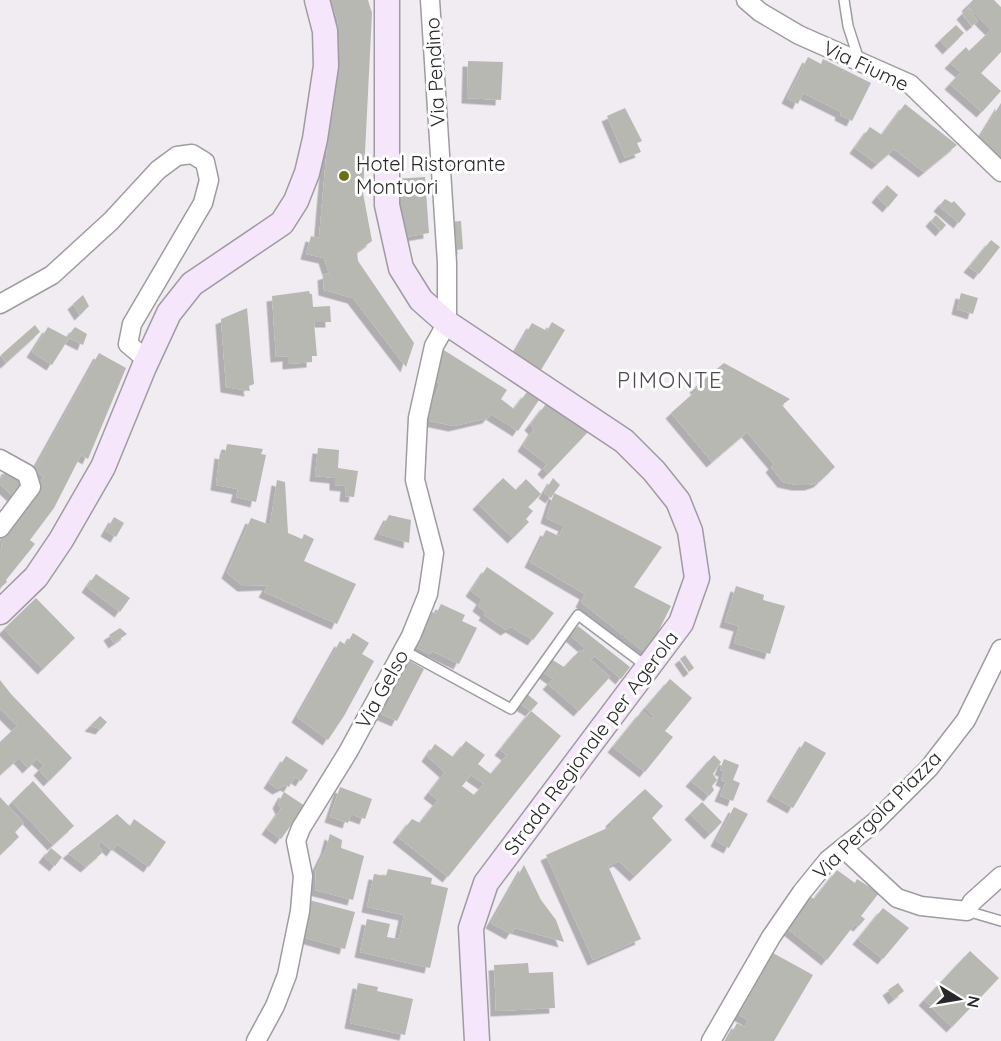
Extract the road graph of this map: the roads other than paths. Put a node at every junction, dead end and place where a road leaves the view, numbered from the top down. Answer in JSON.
{"nodes":[{"id":1,"x":316,"y":0,"type":"edge"},
{"id":2,"x":387,"y":0,"type":"edge"},
{"id":3,"x":430,"y":0,"type":"edge"},
{"id":4,"x":746,"y":0,"type":"edge"},
{"id":5,"x":844,"y":0,"type":"edge"},
{"id":6,"x":860,"y":62,"type":"junction"},
{"id":7,"x":1001,"y":172,"type":"edge"},
{"id":8,"x":0,"y":304,"type":"edge"},
{"id":9,"x":447,"y":323,"type":"junction"},
{"id":10,"x":147,"y":360,"type":"junction"},
{"id":11,"x":0,"y":459,"type":"edge"},
{"id":12,"x":0,"y":528,"type":"edge"},
{"id":13,"x":0,"y":612,"type":"edge"},
{"id":14,"x":1001,"y":648,"type":"edge"},
{"id":15,"x":403,"y":650,"type":"junction"},
{"id":16,"x":648,"y":667,"type":"junction"},
{"id":17,"x":843,"y":848,"type":"junction"},
{"id":18,"x":1001,"y":876,"type":"edge"},
{"id":19,"x":968,"y":911,"type":"junction"},
{"id":20,"x":1001,"y":921,"type":"edge"},
{"id":21,"x":256,"y":1041,"type":"edge"},
{"id":22,"x":477,"y":1041,"type":"edge"},
{"id":23,"x":711,"y":1041,"type":"edge"}],
"edges":[{"from":1,"to":10,"type":"main road"},
{"from":2,"to":9,"type":"main road","name":"Strada Regionale per Agerola"},
{"from":3,"to":9,"type":"street","name":"Via Pendino"},
{"from":4,"to":6,"type":"street","name":"Via Fiume"},
{"from":5,"to":6,"type":"lane"},
{"from":6,"to":7,"type":"street","name":"Via Fiume"},
{"from":8,"to":10,"type":"street"},
{"from":9,"to":15,"type":"street","name":"Via Gelso"},
{"from":9,"to":16,"type":"main road","name":"Strada Regionale per Agerola"},
{"from":10,"to":13,"type":"main road"},
{"from":11,"to":12,"type":"street"},
{"from":14,"to":17,"type":"street","name":"Via Pergola Piazza"},
{"from":15,"to":16,"type":"lane"},
{"from":15,"to":21,"type":"street","name":"Via Gelso"},
{"from":16,"to":22,"type":"main road","name":"Strada Regionale per Agerola"},
{"from":17,"to":19,"type":"street"},
{"from":17,"to":23,"type":"street","name":"Via Pergola Piazza"},
{"from":18,"to":19,"type":"street"},
{"from":19,"to":20,"type":"lane"}]}
